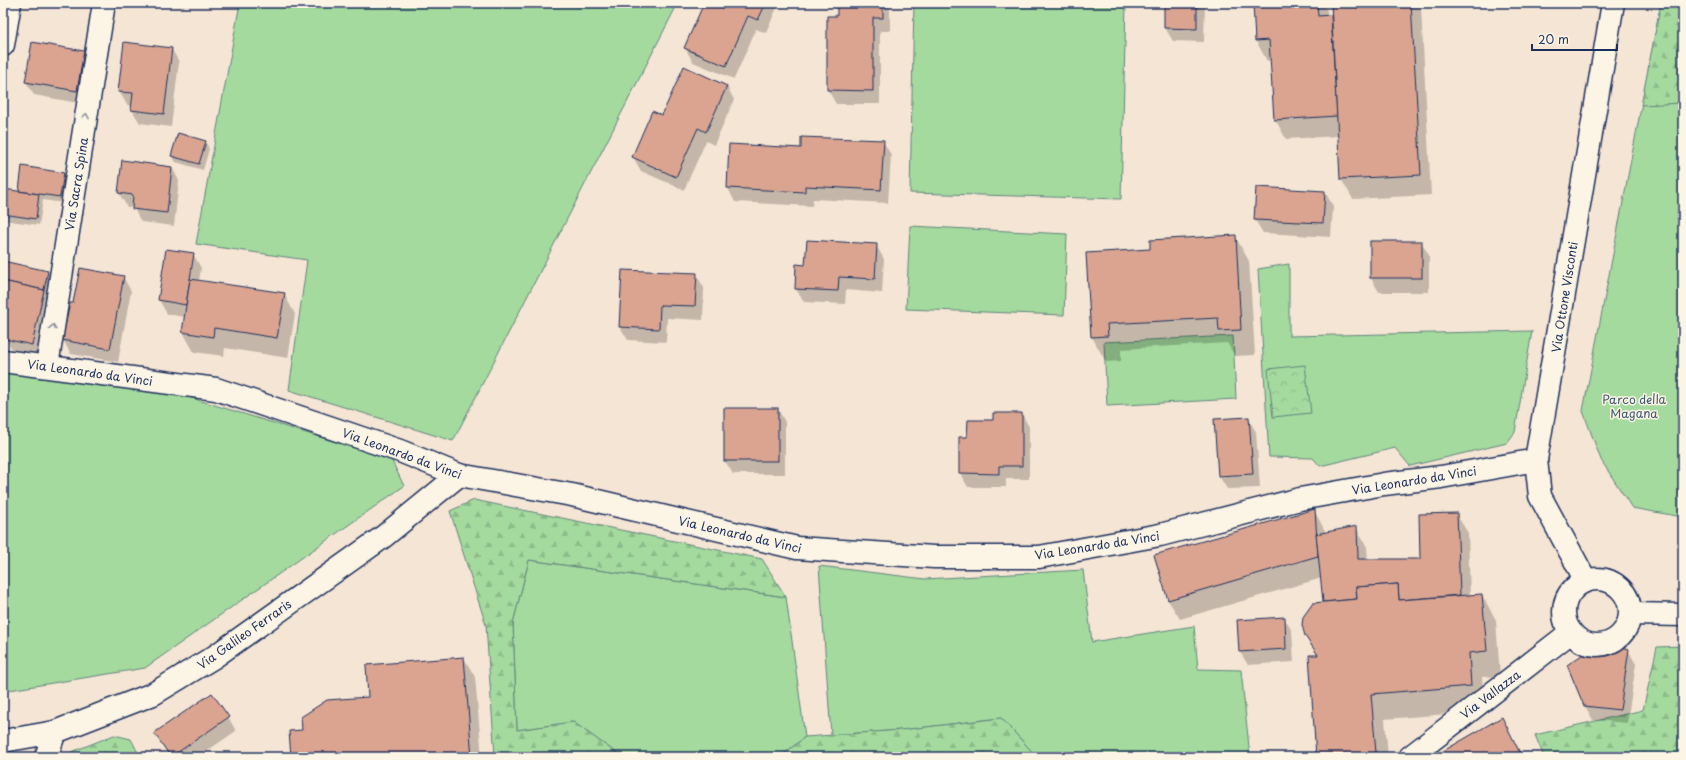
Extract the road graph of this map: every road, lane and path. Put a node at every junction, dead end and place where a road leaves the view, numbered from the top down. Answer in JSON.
{"nodes":[{"id":1,"x":10,"y":3,"type":"edge"},
{"id":2,"x":104,"y":3,"type":"edge"},
{"id":3,"x":1613,"y":3,"type":"edge"},
{"id":4,"x":3,"y":45,"type":"edge"},
{"id":5,"x":3,"y":361,"type":"edge"},
{"id":6,"x":47,"y":366,"type":"junction"},
{"id":7,"x":1536,"y":460,"type":"junction"},
{"id":8,"x":460,"y":475,"type":"junction"},
{"id":9,"x":1586,"y":581,"type":"junction"},
{"id":10,"x":1631,"y":614,"type":"junction"},
{"id":11,"x":1683,"y":614,"type":"edge"},
{"id":12,"x":1571,"y":632,"type":"junction"},
{"id":13,"x":55,"y":732,"type":"junction"},
{"id":14,"x":3,"y":741,"type":"edge"},
{"id":15,"x":46,"y":757,"type":"edge"},
{"id":16,"x":1410,"y":757,"type":"edge"}],
"edges":[{"from":1,"to":4,"type":"street"},
{"from":6,"to":2,"type":"street","name":"Via Sacra Spina","one_way":true},
{"from":3,"to":7,"type":"street","name":"Via Ottone Visconti"},
{"from":5,"to":6,"type":"street","name":"Via Leonardo da Vinci"},
{"from":6,"to":8,"type":"street","name":"Via Leonardo da Vinci"},
{"from":7,"to":8,"type":"street","name":"Via Leonardo da Vinci"},
{"from":7,"to":9,"type":"street","name":"Via Ottone Visconti"},
{"from":8,"to":13,"type":"street","name":"Via Galileo Ferraris"},
{"from":9,"to":10,"type":"street"},
{"from":9,"to":12,"type":"street"},
{"from":10,"to":11,"type":"street"},
{"from":10,"to":12,"type":"street"},
{"from":12,"to":16,"type":"street","name":"Via Vallazza"},
{"from":13,"to":14,"type":"street","name":"Via Galileo Ferraris"},
{"from":13,"to":15,"type":"street"}]}
